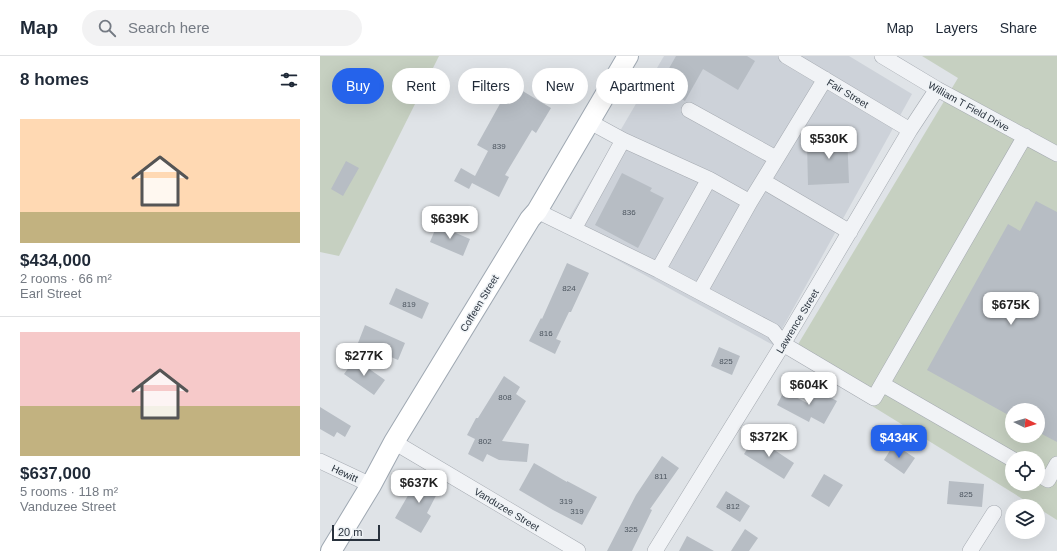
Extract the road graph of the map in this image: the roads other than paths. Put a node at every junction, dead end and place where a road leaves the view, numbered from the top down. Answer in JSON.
{"nodes":[{"id":1,"x":628,"y":56,"type":"edge"},
{"id":2,"x":786,"y":56,"type":"edge"},
{"id":3,"x":882,"y":56,"type":"edge"},
{"id":4,"x":825,"y":79,"type":"junction"},
{"id":5,"x":937,"y":89,"type":"junction"},
{"id":6,"x":689,"y":110,"type":"dead end"},
{"id":7,"x":590,"y":122,"type":"junction"},
{"id":8,"x":910,"y":130,"type":"junction"},
{"id":9,"x":1025,"y":136,"type":"junction"},
{"id":10,"x":623,"y":140,"type":"junction"},
{"id":11,"x":1057,"y":154,"type":"edge"},
{"id":12,"x":776,"y":158,"type":"junction"},
{"id":13,"x":709,"y":179,"type":"junction"},
{"id":14,"x":763,"y":181,"type":"junction"},
{"id":15,"x":750,"y":202,"type":"junction"},
{"id":16,"x":537,"y":211,"type":"junction"},
{"id":17,"x":574,"y":229,"type":"junction"},
{"id":18,"x":850,"y":232,"type":"junction"},
{"id":19,"x":658,"y":270,"type":"junction"},
{"id":20,"x":700,"y":291,"type":"junction"},
{"id":21,"x":783,"y":344,"type":"junction"},
{"id":22,"x":882,"y":384,"type":"junction"},
{"id":23,"x":394,"y":442,"type":"junction"},
{"id":24,"x":1005,"y":455,"type":"edge"},
{"id":25,"x":320,"y":461,"type":"edge"},
{"id":26,"x":1057,"y":464,"type":"edge"},
{"id":27,"x":1045,"y":478,"type":"edge"},
{"id":28,"x":371,"y":485,"type":"junction"},
{"id":29,"x":994,"y":513,"type":"dead end"},
{"id":30,"x":331,"y":551,"type":"edge"},
{"id":31,"x":578,"y":551,"type":"edge"},
{"id":32,"x":655,"y":551,"type":"edge"},
{"id":33,"x":970,"y":551,"type":"edge"}],
"edges":[{"from":1,"to":7,"type":"main road","name":"Coffeen Street"},
{"from":2,"to":4,"type":"street","name":"Fair Street"},
{"from":3,"to":5,"type":"street","name":"William T Field Drive"},
{"from":4,"to":8,"type":"street","name":"Fair Street"},
{"from":4,"to":12,"type":"street"},
{"from":5,"to":8,"type":"street","name":"Lawrence Street"},
{"from":5,"to":9,"type":"street","name":"William T Field Drive"},
{"from":6,"to":12,"type":"street"},
{"from":7,"to":10,"type":"street"},
{"from":7,"to":16,"type":"main road","name":"Coffeen Street"},
{"from":8,"to":18,"type":"street","name":"Lawrence Street"},
{"from":9,"to":11,"type":"street","name":"William T Field Drive"},
{"from":9,"to":22,"type":"street"},
{"from":10,"to":13,"type":"street"},
{"from":10,"to":17,"type":"street"},
{"from":12,"to":14,"type":"street"},
{"from":13,"to":15,"type":"street"},
{"from":13,"to":19,"type":"street"},
{"from":14,"to":15,"type":"street"},
{"from":14,"to":18,"type":"street"},
{"from":15,"to":20,"type":"street"},
{"from":16,"to":17,"type":"street"},
{"from":16,"to":23,"type":"main road","name":"Coffeen Street"},
{"from":17,"to":19,"type":"street"},
{"from":18,"to":21,"type":"street","name":"Lawrence Street"},
{"from":19,"to":20,"type":"street"},
{"from":20,"to":21,"type":"street"},
{"from":21,"to":22,"type":"street"},
{"from":21,"to":32,"type":"street","name":"Lawrence Street"},
{"from":22,"to":24,"type":"street"},
{"from":23,"to":28,"type":"main road","name":"Coffeen Street"},
{"from":23,"to":31,"type":"street","name":"Vanduzee Street"},
{"from":25,"to":28,"type":"street","name":"Hewitt"},
{"from":26,"to":27,"type":"street"},
{"from":28,"to":30,"type":"main road","name":"Coffeen Street"},
{"from":29,"to":33,"type":"street"}]}
